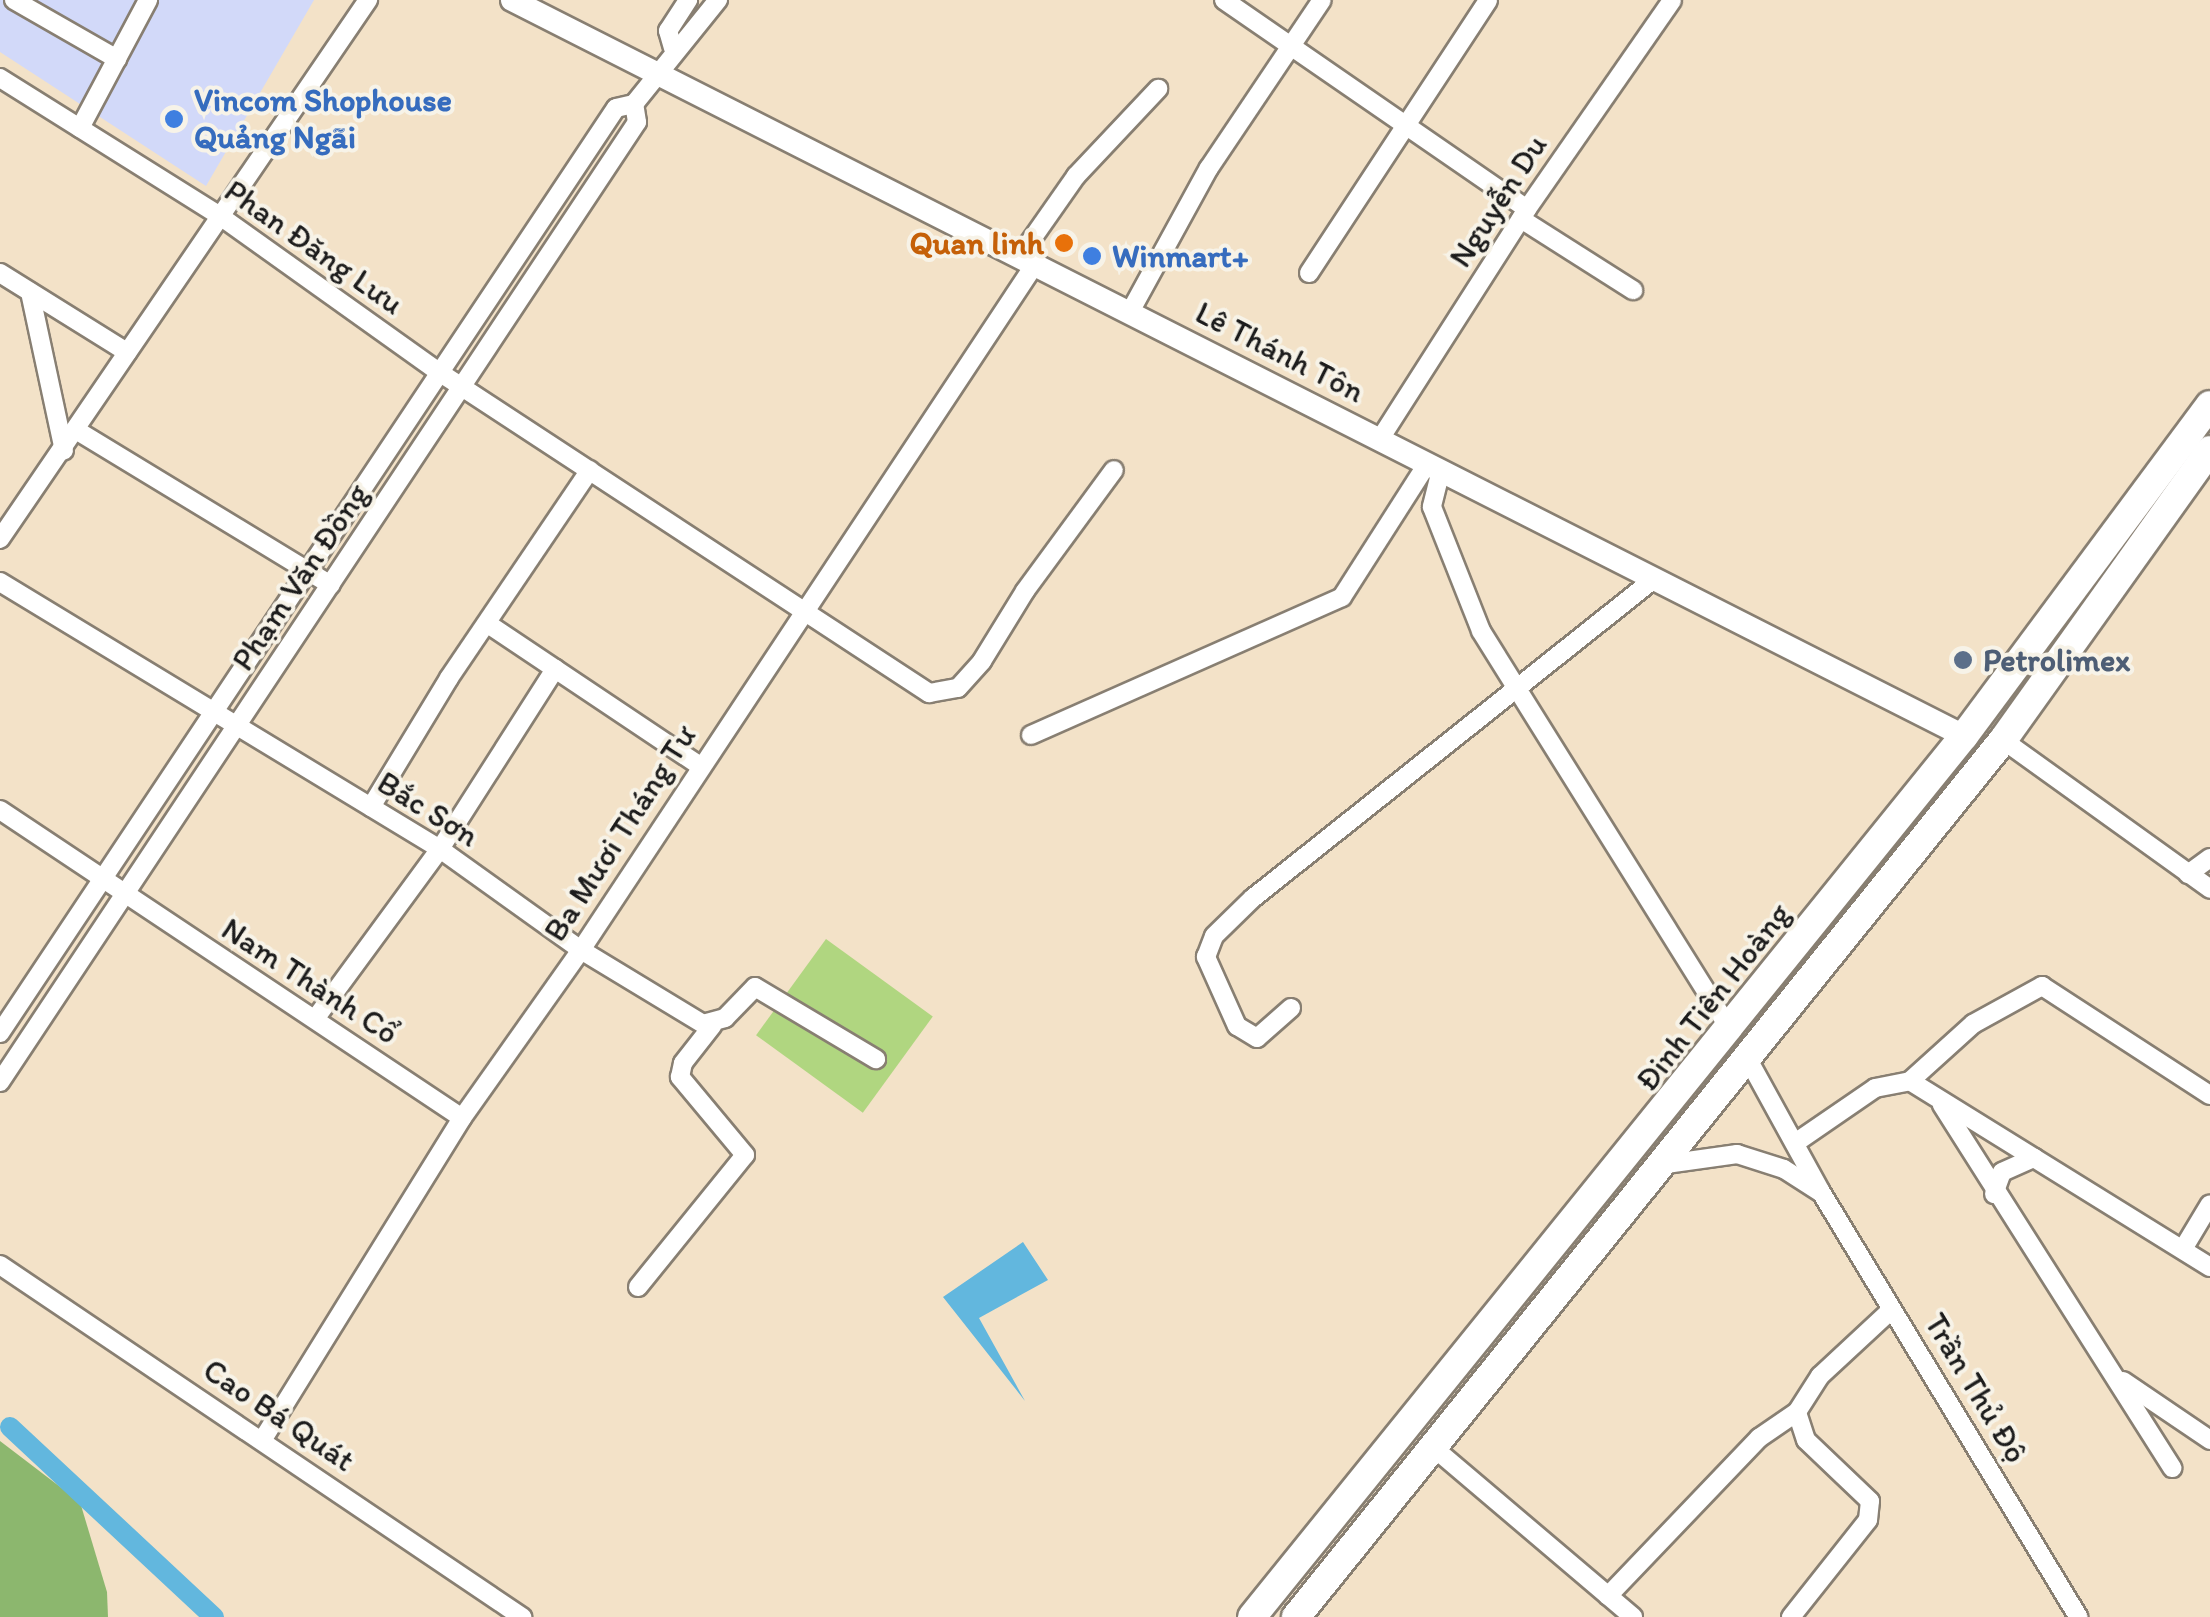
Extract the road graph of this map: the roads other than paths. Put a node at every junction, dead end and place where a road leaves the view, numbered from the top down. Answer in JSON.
{"nodes":[{"id":1,"x":14,"y":0,"type":"edge"},
{"id":2,"x":148,"y":0,"type":"edge"},
{"id":3,"x":368,"y":0,"type":"edge"},
{"id":4,"x":512,"y":0,"type":"edge"},
{"id":5,"x":688,"y":0,"type":"edge"},
{"id":6,"x":718,"y":0,"type":"edge"},
{"id":7,"x":1224,"y":0,"type":"edge"},
{"id":8,"x":1322,"y":0,"type":"edge"},
{"id":9,"x":1488,"y":0,"type":"edge"},
{"id":10,"x":1672,"y":0,"type":"edge"},
{"id":11,"x":1291,"y":46,"type":"junction"},
{"id":12,"x":673,"y":48,"type":"junction"},
{"id":13,"x":117,"y":59,"type":"junction"},
{"id":14,"x":654,"y":76,"type":"junction"},
{"id":15,"x":0,"y":78,"type":"edge"},
{"id":16,"x":1158,"y":89,"type":"dead end"},
{"id":17,"x":634,"y":104,"type":"junction"},
{"id":18,"x":1402,"y":125,"type":"junction"},
{"id":19,"x":80,"y":128,"type":"junction"},
{"id":20,"x":1524,"y":214,"type":"junction"},
{"id":21,"x":220,"y":216,"type":"junction"},
{"id":22,"x":1027,"y":260,"type":"junction"},
{"id":23,"x":0,"y":273,"type":"edge"},
{"id":24,"x":1310,"y":274,"type":"dead end"},
{"id":25,"x":1634,"y":290,"type":"dead end"},
{"id":26,"x":30,"y":292,"type":"junction"},
{"id":27,"x":1130,"y":312,"type":"junction"},
{"id":28,"x":127,"y":352,"type":"junction"},
{"id":29,"x":439,"y":372,"type":"junction"},
{"id":30,"x":464,"y":386,"type":"junction"},
{"id":31,"x":2210,"y":406,"type":"edge"},
{"id":32,"x":76,"y":430,"type":"junction"},
{"id":33,"x":1380,"y":439,"type":"junction"},
{"id":34,"x":64,"y":450,"type":"junction"},
{"id":35,"x":2210,"y":450,"type":"edge"},
{"id":36,"x":1433,"y":468,"type":"junction"},
{"id":37,"x":590,"y":470,"type":"junction"},
{"id":38,"x":1114,"y":470,"type":"dead end"},
{"id":39,"x":0,"y":538,"type":"edge"},
{"id":40,"x":304,"y":571,"type":"junction"},
{"id":41,"x":1654,"y":579,"type":"junction"},
{"id":42,"x":0,"y":582,"type":"edge"},
{"id":43,"x":331,"y":586,"type":"junction"},
{"id":44,"x":802,"y":610,"type":"junction"},
{"id":45,"x":488,"y":624,"type":"junction"},
{"id":46,"x":556,"y":669,"type":"junction"},
{"id":47,"x":1512,"y":689,"type":"junction"},
{"id":48,"x":210,"y":712,"type":"junction"},
{"id":49,"x":235,"y":729,"type":"junction"},
{"id":50,"x":1031,"y":735,"type":"dead end"},
{"id":51,"x":1964,"y":736,"type":"junction"},
{"id":52,"x":2003,"y":740,"type":"junction"},
{"id":53,"x":699,"y":765,"type":"junction"},
{"id":54,"x":372,"y":808,"type":"junction"},
{"id":55,"x":0,"y":810,"type":"edge"},
{"id":56,"x":440,"y":849,"type":"junction"},
{"id":57,"x":2210,"y":858,"type":"edge"},
{"id":58,"x":2188,"y":874,"type":"junction"},
{"id":59,"x":100,"y":877,"type":"junction"},
{"id":60,"x":2210,"y":889,"type":"edge"},
{"id":61,"x":125,"y":895,"type":"junction"},
{"id":62,"x":581,"y":950,"type":"junction"},
{"id":63,"x":1291,"y":1008,"type":"dead end"},
{"id":64,"x":316,"y":1019,"type":"junction"},
{"id":65,"x":712,"y":1026,"type":"junction"},
{"id":66,"x":1731,"y":1030,"type":"junction"},
{"id":67,"x":0,"y":1036,"type":"edge"},
{"id":68,"x":20,"y":1052,"type":"junction"},
{"id":69,"x":876,"y":1059,"type":"dead end"},
{"id":70,"x":1749,"y":1061,"type":"junction"},
{"id":71,"x":1910,"y":1080,"type":"junction"},
{"id":72,"x":0,"y":1082,"type":"edge"},
{"id":73,"x":2210,"y":1096,"type":"edge"},
{"id":74,"x":1939,"y":1100,"type":"junction"},
{"id":75,"x":462,"y":1118,"type":"junction"},
{"id":76,"x":1798,"y":1141,"type":"junction"},
{"id":77,"x":2034,"y":1158,"type":"junction"},
{"id":78,"x":1666,"y":1164,"type":"junction"},
{"id":79,"x":1821,"y":1192,"type":"junction"},
{"id":80,"x":1994,"y":1194,"type":"junction"},
{"id":81,"x":2210,"y":1204,"type":"edge"},
{"id":82,"x":2183,"y":1248,"type":"junction"},
{"id":83,"x":0,"y":1266,"type":"edge"},
{"id":84,"x":2210,"y":1266,"type":"edge"},
{"id":85,"x":638,"y":1287,"type":"dead end"},
{"id":86,"x":1892,"y":1309,"type":"junction"},
{"id":87,"x":2118,"y":1378,"type":"junction"},
{"id":88,"x":1798,"y":1412,"type":"junction"},
{"id":89,"x":263,"y":1440,"type":"junction"},
{"id":90,"x":2210,"y":1440,"type":"edge"},
{"id":91,"x":1394,"y":1444,"type":"junction"},
{"id":92,"x":1427,"y":1457,"type":"junction"},
{"id":93,"x":2172,"y":1468,"type":"dead end"},
{"id":94,"x":1608,"y":1596,"type":"junction"},
{"id":95,"x":522,"y":1617,"type":"edge"},
{"id":96,"x":1252,"y":1617,"type":"edge"},
{"id":97,"x":1296,"y":1617,"type":"edge"},
{"id":98,"x":1633,"y":1617,"type":"edge"},
{"id":99,"x":1791,"y":1617,"type":"edge"},
{"id":100,"x":2078,"y":1617,"type":"edge"}],
"edges":[{"from":1,"to":13,"type":"street"},
{"from":2,"to":13,"type":"street"},
{"from":3,"to":21,"type":"street"},
{"from":4,"to":14,"type":"main road","name":"Lê Thánh Tôn"},
{"from":5,"to":12,"type":"street","name":"Phạm Văn Đồng"},
{"from":6,"to":12,"type":"street","name":"Phạm Văn Đồng"},
{"from":7,"to":11,"type":"street"},
{"from":8,"to":11,"type":"street"},
{"from":9,"to":18,"type":"street"},
{"from":10,"to":20,"type":"street","name":"Nguyễn Du"},
{"from":11,"to":18,"type":"street"},
{"from":11,"to":27,"type":"street"},
{"from":12,"to":14,"type":"street","name":"Phạm Văn Đồng"},
{"from":13,"to":19,"type":"street"},
{"from":14,"to":17,"type":"street","name":"Phạm Văn Đồng"},
{"from":14,"to":22,"type":"main road","name":"Lê Thánh Tôn"},
{"from":15,"to":19,"type":"street","name":"Phan Đăng Lưu"},
{"from":16,"to":22,"type":"street","name":"Ba Mươi Tháng Tư"},
{"from":17,"to":29,"type":"street","name":"Phạm Văn Đồng"},
{"from":17,"to":30,"type":"street","name":"Phạm Văn Đồng"},
{"from":18,"to":20,"type":"street"},
{"from":18,"to":24,"type":"street"},
{"from":19,"to":21,"type":"street","name":"Phan Đăng Lưu"},
{"from":20,"to":25,"type":"street"},
{"from":20,"to":33,"type":"street","name":"Nguyễn Du"},
{"from":21,"to":28,"type":"street"},
{"from":21,"to":29,"type":"street","name":"Phan Đăng Lưu"},
{"from":22,"to":27,"type":"main road","name":"Lê Thánh Tôn"},
{"from":22,"to":44,"type":"street","name":"Ba Mươi Tháng Tư"},
{"from":23,"to":26,"type":"street"},
{"from":26,"to":28,"type":"street"},
{"from":26,"to":34,"type":"street"},
{"from":27,"to":33,"type":"main road","name":"Lê Thánh Tôn"},
{"from":28,"to":32,"type":"street"},
{"from":29,"to":30,"type":"street","name":"Phan Đăng Lưu"},
{"from":29,"to":40,"type":"street","name":"Phạm Văn Đồng"},
{"from":30,"to":37,"type":"street"},
{"from":30,"to":43,"type":"street","name":"Phạm Văn Đồng"},
{"from":31,"to":51,"type":"highway","name":"Đinh Tiên Hoàng"},
{"from":32,"to":34,"type":"street"},
{"from":32,"to":40,"type":"street"},
{"from":33,"to":36,"type":"main road","name":"Lê Thánh Tôn"},
{"from":34,"to":39,"type":"street"},
{"from":35,"to":52,"type":"highway","name":"Đinh Tiên Hoàng"},
{"from":36,"to":41,"type":"main road","name":"Lê Thánh Tôn"},
{"from":36,"to":47,"type":"street"},
{"from":36,"to":50,"type":"street"},
{"from":37,"to":44,"type":"street"},
{"from":37,"to":45,"type":"street"},
{"from":38,"to":44,"type":"street"},
{"from":40,"to":43,"type":"street"},
{"from":40,"to":48,"type":"street","name":"Phạm Văn Đồng"},
{"from":41,"to":47,"type":"street"},
{"from":41,"to":51,"type":"main road","name":"Lê Thánh Tôn"},
{"from":42,"to":48,"type":"street"},
{"from":43,"to":49,"type":"street","name":"Phạm Văn Đồng"},
{"from":44,"to":53,"type":"street","name":"Ba Mươi Tháng Tư"},
{"from":45,"to":46,"type":"street"},
{"from":45,"to":54,"type":"street"},
{"from":46,"to":53,"type":"street"},
{"from":46,"to":56,"type":"street"},
{"from":47,"to":63,"type":"street"},
{"from":47,"to":66,"type":"street"},
{"from":48,"to":49,"type":"street","name":"Bắc Sơn"},
{"from":48,"to":59,"type":"street","name":"Phạm Văn Đồng"},
{"from":49,"to":54,"type":"street","name":"Bắc Sơn"},
{"from":49,"to":61,"type":"street","name":"Phạm Văn Đồng"},
{"from":51,"to":52,"type":"highway"},
{"from":51,"to":66,"type":"highway","name":"Đinh Tiên Hoàng"},
{"from":52,"to":58,"type":"street"},
{"from":52,"to":70,"type":"highway","name":"Đinh Tiên Hoàng"},
{"from":53,"to":62,"type":"street","name":"Ba Mươi Tháng Tư"},
{"from":54,"to":56,"type":"street","name":"Bắc Sơn"},
{"from":55,"to":59,"type":"street"},
{"from":56,"to":62,"type":"street","name":"Bắc Sơn"},
{"from":56,"to":64,"type":"street"},
{"from":57,"to":58,"type":"street"},
{"from":58,"to":60,"type":"street"},
{"from":59,"to":61,"type":"street","name":"Nam Thành Cổ"},
{"from":59,"to":67,"type":"street","name":"Phạm Văn Đồng"},
{"from":61,"to":64,"type":"street","name":"Nam Thành Cổ"},
{"from":61,"to":68,"type":"street","name":"Phạm Văn Đồng"},
{"from":62,"to":65,"type":"street","name":"Bắc Sơn"},
{"from":62,"to":75,"type":"street","name":"Ba Mươi Tháng Tư"},
{"from":64,"to":75,"type":"street","name":"Nam Thành Cổ"},
{"from":65,"to":69,"type":"street"},
{"from":65,"to":85,"type":"street"},
{"from":66,"to":91,"type":"highway","name":"Đinh Tiên Hoàng"},
{"from":67,"to":68,"type":"street"},
{"from":68,"to":72,"type":"street","name":"Phạm Văn Đồng"},
{"from":70,"to":76,"type":"street","name":"Trần Thủ Độ"},
{"from":70,"to":78,"type":"highway","name":"Đinh Tiên Hoàng"},
{"from":71,"to":73,"type":"street"},
{"from":71,"to":74,"type":"street"},
{"from":71,"to":76,"type":"street"},
{"from":74,"to":77,"type":"street"},
{"from":74,"to":80,"type":"street"},
{"from":75,"to":89,"type":"street","name":"Ba Mươi Tháng Tư"},
{"from":76,"to":79,"type":"street","name":"Trần Thủ Độ"},
{"from":77,"to":80,"type":"street"},
{"from":77,"to":82,"type":"street"},
{"from":78,"to":79,"type":"street"},
{"from":78,"to":92,"type":"highway","name":"Đinh Tiên Hoàng"},
{"from":79,"to":86,"type":"street","name":"Trần Thủ Độ"},
{"from":80,"to":87,"type":"street"},
{"from":81,"to":82,"type":"street"},
{"from":82,"to":84,"type":"street"},
{"from":83,"to":89,"type":"street","name":"Cao Bá Quát"},
{"from":86,"to":88,"type":"street"},
{"from":86,"to":100,"type":"street","name":"Trần Thủ Độ"},
{"from":87,"to":90,"type":"street"},
{"from":87,"to":93,"type":"street"},
{"from":88,"to":94,"type":"street"},
{"from":88,"to":99,"type":"street"},
{"from":89,"to":95,"type":"street","name":"Cao Bá Quát"},
{"from":91,"to":92,"type":"highway"},
{"from":91,"to":96,"type":"highway","name":"Đinh Tiên Hoàng"},
{"from":92,"to":94,"type":"street"},
{"from":92,"to":97,"type":"highway","name":"Đinh Tiên Hoàng"},
{"from":94,"to":98,"type":"street"}]}
